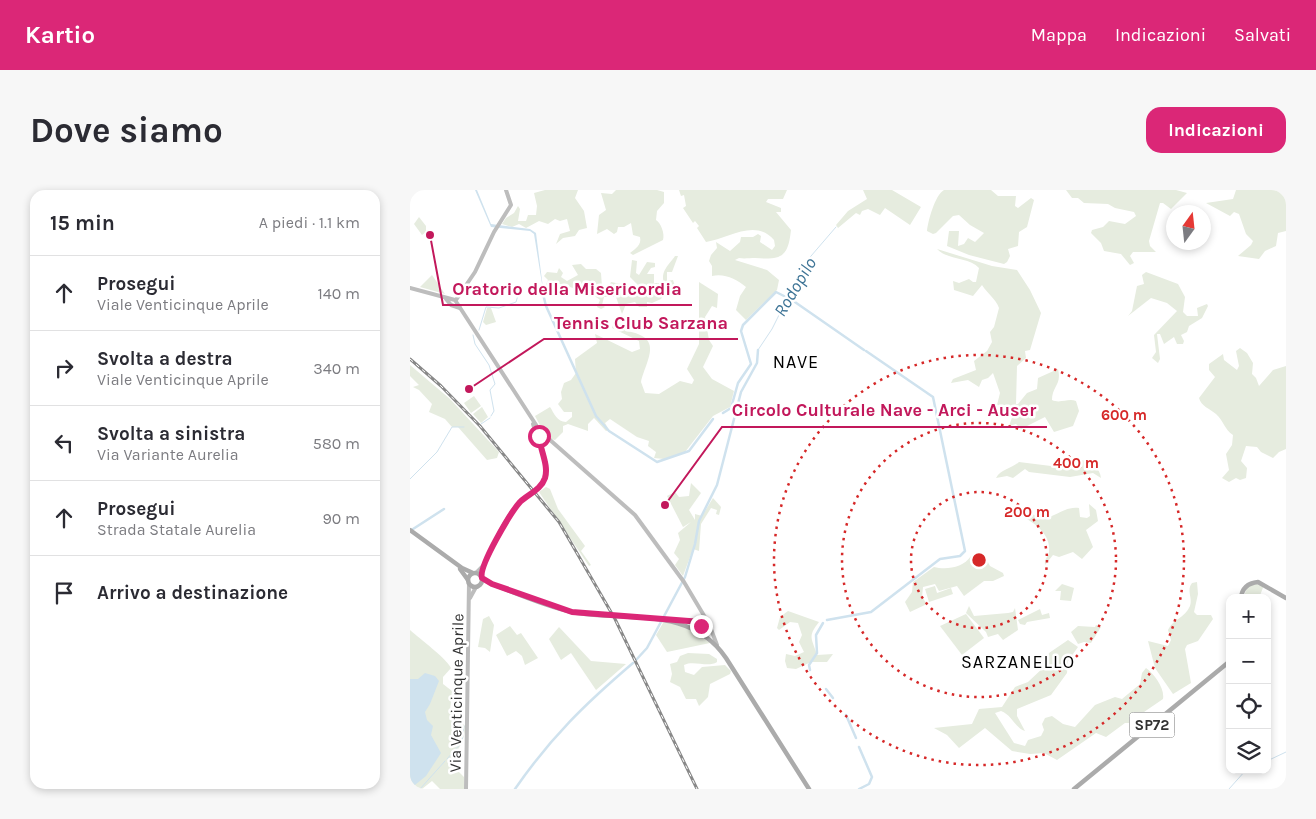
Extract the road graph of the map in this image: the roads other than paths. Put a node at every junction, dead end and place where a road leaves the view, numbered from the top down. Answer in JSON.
{"nodes":[{"id":1,"x":506,"y":190,"type":"edge"},
{"id":2,"x":410,"y":288,"type":"edge"},
{"id":3,"x":454,"y":302,"type":"junction"},
{"id":4,"x":538,"y":436,"type":"junction"},
{"id":5,"x":412,"y":532,"type":"edge"},
{"id":6,"x":478,"y":575,"type":"junction"},
{"id":7,"x":469,"y":582,"type":"junction"},
{"id":8,"x":492,"y":584,"type":"junction"},
{"id":9,"x":478,"y":586,"type":"junction"},
{"id":10,"x":1242,"y":594,"type":"edge"},
{"id":11,"x":470,"y":598,"type":"junction"},
{"id":12,"x":1286,"y":598,"type":"edge"},
{"id":13,"x":703,"y":615,"type":"junction"},
{"id":14,"x":674,"y":621,"type":"junction"},
{"id":15,"x":702,"y":622,"type":"junction"},
{"id":16,"x":709,"y":624,"type":"junction"},
{"id":17,"x":702,"y":633,"type":"junction"},
{"id":18,"x":717,"y":645,"type":"junction"},
{"id":19,"x":1226,"y":664,"type":"edge"},
{"id":20,"x":466,"y":789,"type":"edge"},
{"id":21,"x":809,"y":789,"type":"edge"},
{"id":22,"x":1074,"y":789,"type":"edge"}],
"edges":[{"from":1,"to":3,"type":"main road"},
{"from":2,"to":3,"type":"main road"},
{"from":3,"to":4,"type":"main road"},
{"from":4,"to":6,"type":"main road"},
{"from":4,"to":13,"type":"main road"},
{"from":5,"to":6,"type":"main road"},
{"from":5,"to":7,"type":"main road"},
{"from":6,"to":7,"type":"main road"},
{"from":6,"to":8,"type":"main road"},
{"from":6,"to":9,"type":"main road"},
{"from":7,"to":9,"type":"main road"},
{"from":7,"to":11,"type":"main road","name":"Via Venticinque Aprile"},
{"from":8,"to":9,"type":"main road"},
{"from":8,"to":14,"type":"main road"},
{"from":9,"to":11,"type":"main road","name":"Via Venticinque Aprile"},
{"from":10,"to":12,"type":"main road"},
{"from":11,"to":20,"type":"main road","name":"Via Venticinque Aprile"},
{"from":13,"to":15,"type":"main road"},
{"from":13,"to":16,"type":"main road"},
{"from":14,"to":15,"type":"main road"},
{"from":14,"to":17,"type":"main road"},
{"from":15,"to":17,"type":"main road"},
{"from":16,"to":17,"type":"main road"},
{"from":16,"to":18,"type":"main road"},
{"from":17,"to":18,"type":"main road"},
{"from":18,"to":21,"type":"main road"},
{"from":19,"to":22,"type":"main road","number":"SP72"}]}
